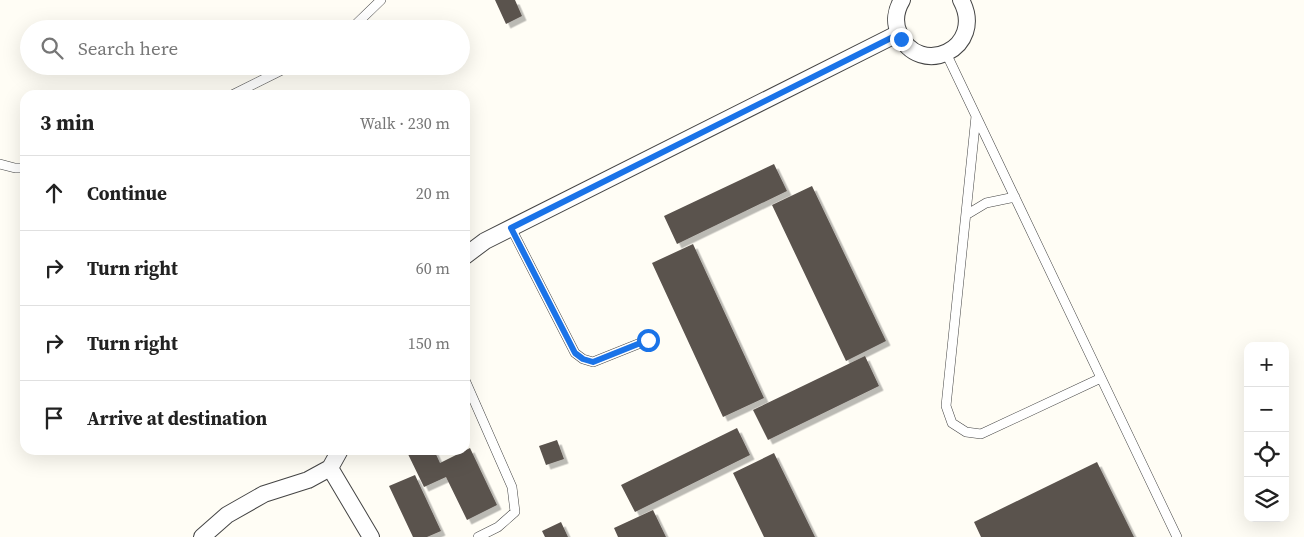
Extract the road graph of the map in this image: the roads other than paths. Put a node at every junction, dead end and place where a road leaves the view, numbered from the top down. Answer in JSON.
{"nodes":[{"id":1,"x":381,"y":0,"type":"edge"},
{"id":2,"x":961,"y":0,"type":"edge"},
{"id":3,"x":899,"y":2,"type":"edge"},
{"id":4,"x":361,"y":20,"type":"edge"},
{"id":5,"x":899,"y":34,"type":"junction"},
{"id":6,"x":946,"y":53,"type":"junction"},
{"id":7,"x":272,"y":75,"type":"edge"},
{"id":8,"x":242,"y":90,"type":"edge"},
{"id":9,"x":976,"y":116,"type":"junction"},
{"id":10,"x":0,"y":164,"type":"edge"},
{"id":11,"x":20,"y":168,"type":"edge"},
{"id":12,"x":1015,"y":197,"type":"junction"},
{"id":13,"x":966,"y":215,"type":"junction"},
{"id":14,"x":511,"y":228,"type":"junction"},
{"id":15,"x":470,"y":252,"type":"edge"},
{"id":16,"x":648,"y":340,"type":"dead end"},
{"id":17,"x":1101,"y":378,"type":"junction"},
{"id":18,"x":470,"y":391,"type":"edge"},
{"id":19,"x":337,"y":455,"type":"edge"},
{"id":20,"x":330,"y":468,"type":"junction"},
{"id":21,"x":202,"y":537,"type":"edge"},
{"id":22,"x":371,"y":537,"type":"edge"},
{"id":23,"x":478,"y":537,"type":"edge"},
{"id":24,"x":1177,"y":537,"type":"edge"}],
"edges":[{"from":1,"to":4,"type":"lane"},
{"from":2,"to":6,"type":"street"},
{"from":3,"to":5,"type":"street"},
{"from":5,"to":6,"type":"street"},
{"from":5,"to":14,"type":"street"},
{"from":6,"to":9,"type":"lane"},
{"from":7,"to":8,"type":"lane"},
{"from":9,"to":12,"type":"lane"},
{"from":9,"to":13,"type":"lane"},
{"from":10,"to":11,"type":"lane"},
{"from":12,"to":13,"type":"lane"},
{"from":12,"to":17,"type":"lane"},
{"from":13,"to":17,"type":"lane"},
{"from":14,"to":15,"type":"street"},
{"from":14,"to":16,"type":"lane"},
{"from":17,"to":24,"type":"lane"},
{"from":18,"to":23,"type":"lane"},
{"from":19,"to":20,"type":"street"},
{"from":20,"to":21,"type":"street"},
{"from":20,"to":22,"type":"street"}]}
